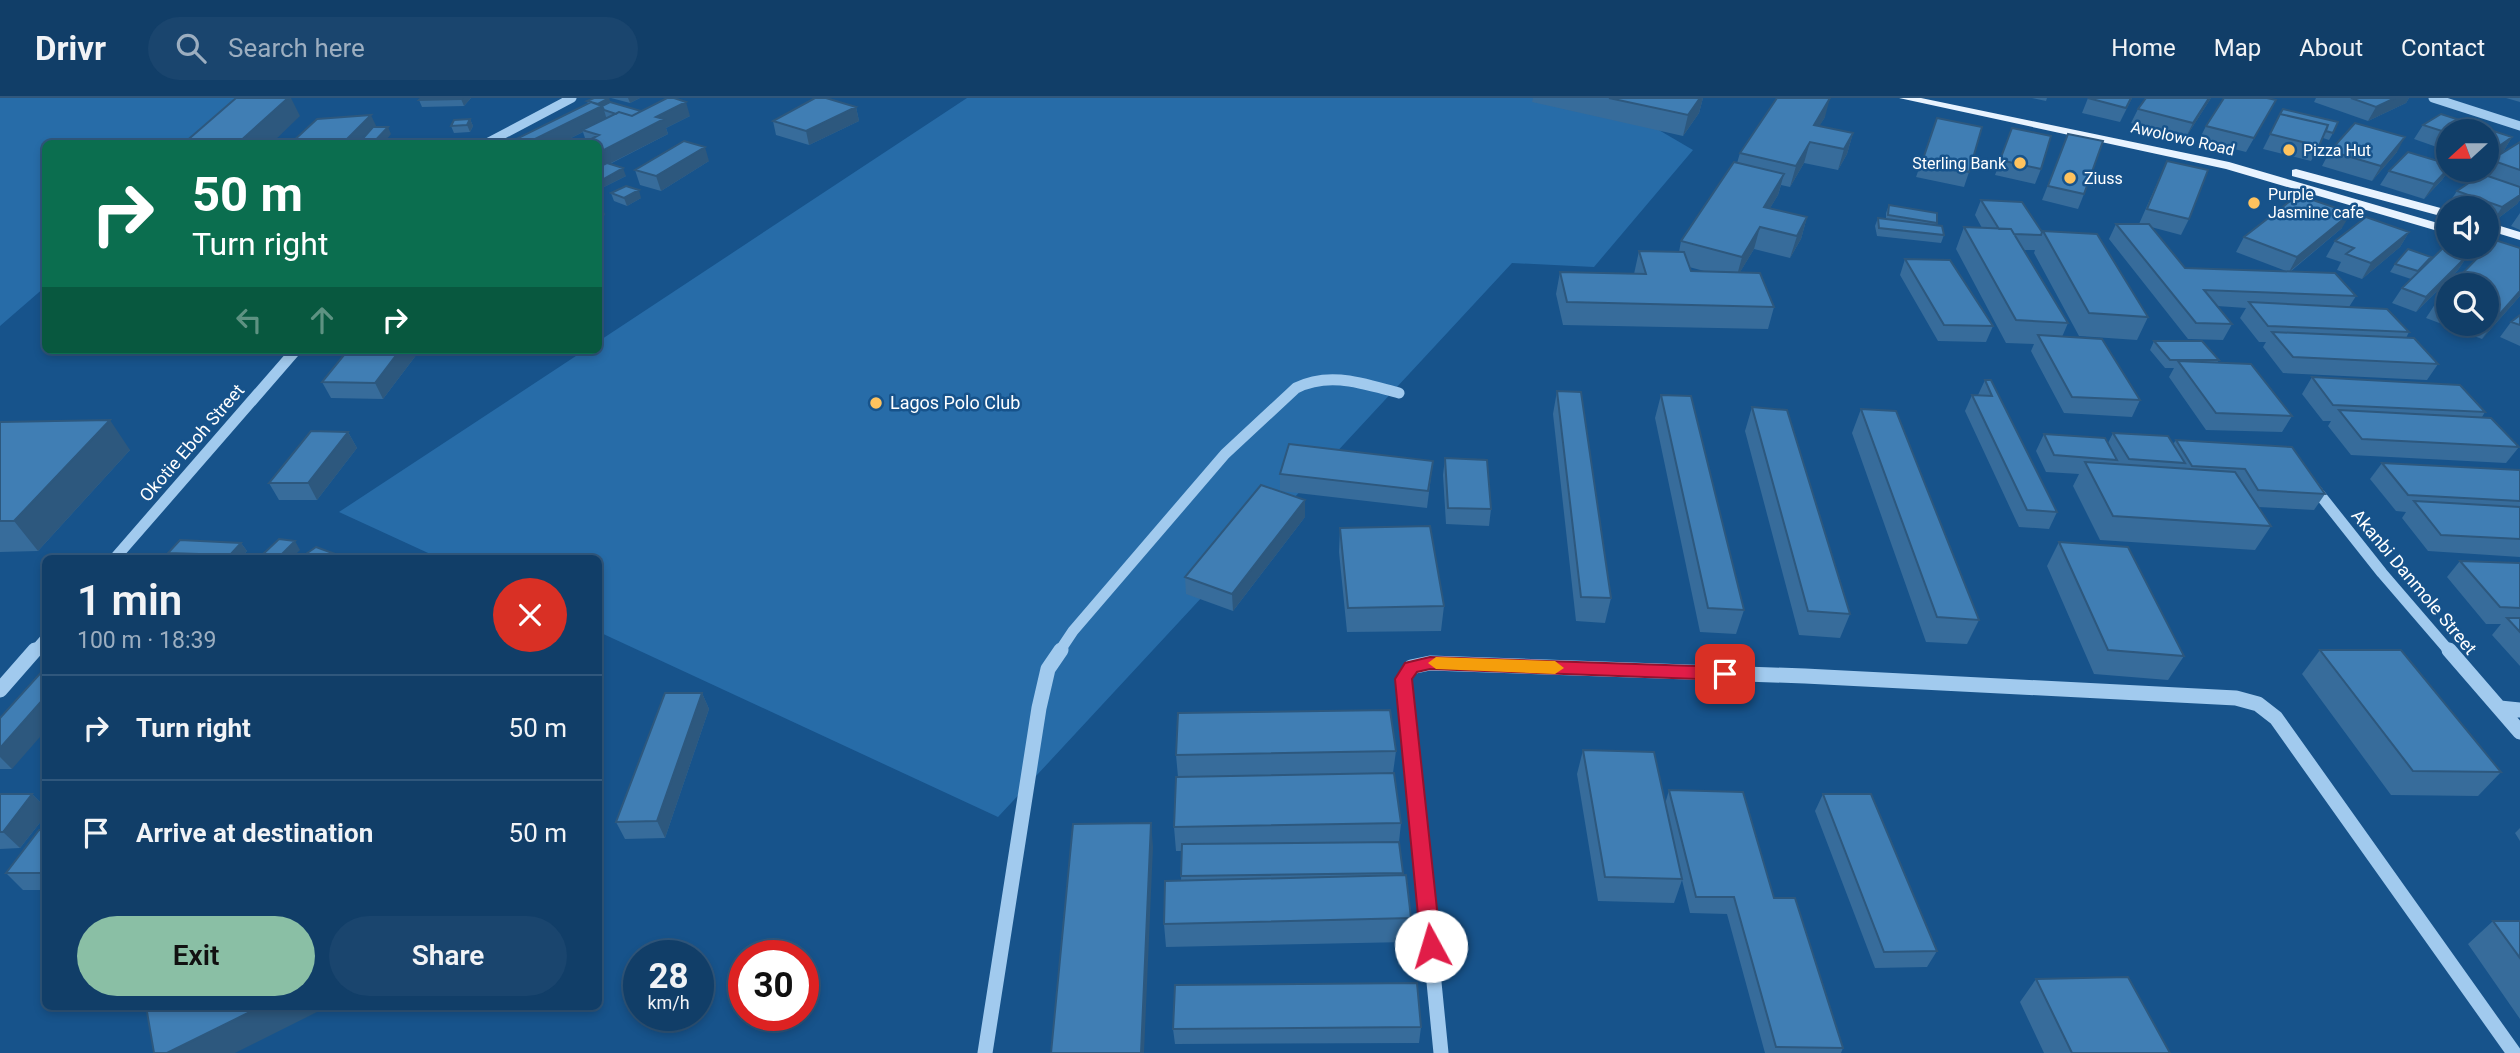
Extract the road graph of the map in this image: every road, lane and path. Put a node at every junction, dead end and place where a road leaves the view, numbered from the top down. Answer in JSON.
{"nodes":[{"id":1,"x":572,"y":98,"type":"edge"},
{"id":2,"x":1905,"y":98,"type":"edge"},
{"id":3,"x":1947,"y":98,"type":"edge"},
{"id":4,"x":2433,"y":98,"type":"edge"},
{"id":5,"x":2520,"y":126,"type":"edge"},
{"id":6,"x":493,"y":140,"type":"edge"},
{"id":7,"x":2436,"y":210,"type":"edge"},
{"id":8,"x":2436,"y":226,"type":"edge"},
{"id":9,"x":2499,"y":230,"type":"edge"},
{"id":10,"x":2520,"y":236,"type":"edge"},
{"id":11,"x":2499,"y":247,"type":"edge"},
{"id":12,"x":2520,"y":254,"type":"edge"},
{"id":13,"x":293,"y":354,"type":"edge"},
{"id":14,"x":1399,"y":393,"type":"dead end"},
{"id":15,"x":2302,"y":472,"type":"edge"},
{"id":16,"x":118,"y":555,"type":"edge"},
{"id":17,"x":42,"y":643,"type":"edge"},
{"id":18,"x":0,"y":690,"type":"edge"},
{"id":19,"x":2500,"y":708,"type":"junction"},
{"id":20,"x":2520,"y":710,"type":"edge"},
{"id":21,"x":2520,"y":732,"type":"edge"},
{"id":22,"x":985,"y":1053,"type":"edge"},
{"id":23,"x":1441,"y":1053,"type":"edge"},
{"id":24,"x":2514,"y":1053,"type":"edge"}],
"edges":[{"from":1,"to":6,"type":"street"},
{"from":2,"to":8,"type":"main road","name":"Awolowo Road"},
{"from":3,"to":7,"type":"main road","name":"Awolowo Road"},
{"from":4,"to":5,"type":"street"},
{"from":9,"to":10,"type":"main road"},
{"from":11,"to":12,"type":"main road"},
{"from":13,"to":16,"type":"street","name":"Okotie Eboh Street"},
{"from":14,"to":22,"type":"street"},
{"from":15,"to":19,"type":"street","name":"Akanbi Danmole Street"},
{"from":17,"to":18,"type":"street"},
{"from":19,"to":20,"type":"street"},
{"from":19,"to":21,"type":"street","name":"Akanbi Danmole Street"},
{"from":23,"to":24,"type":"street"}]}
